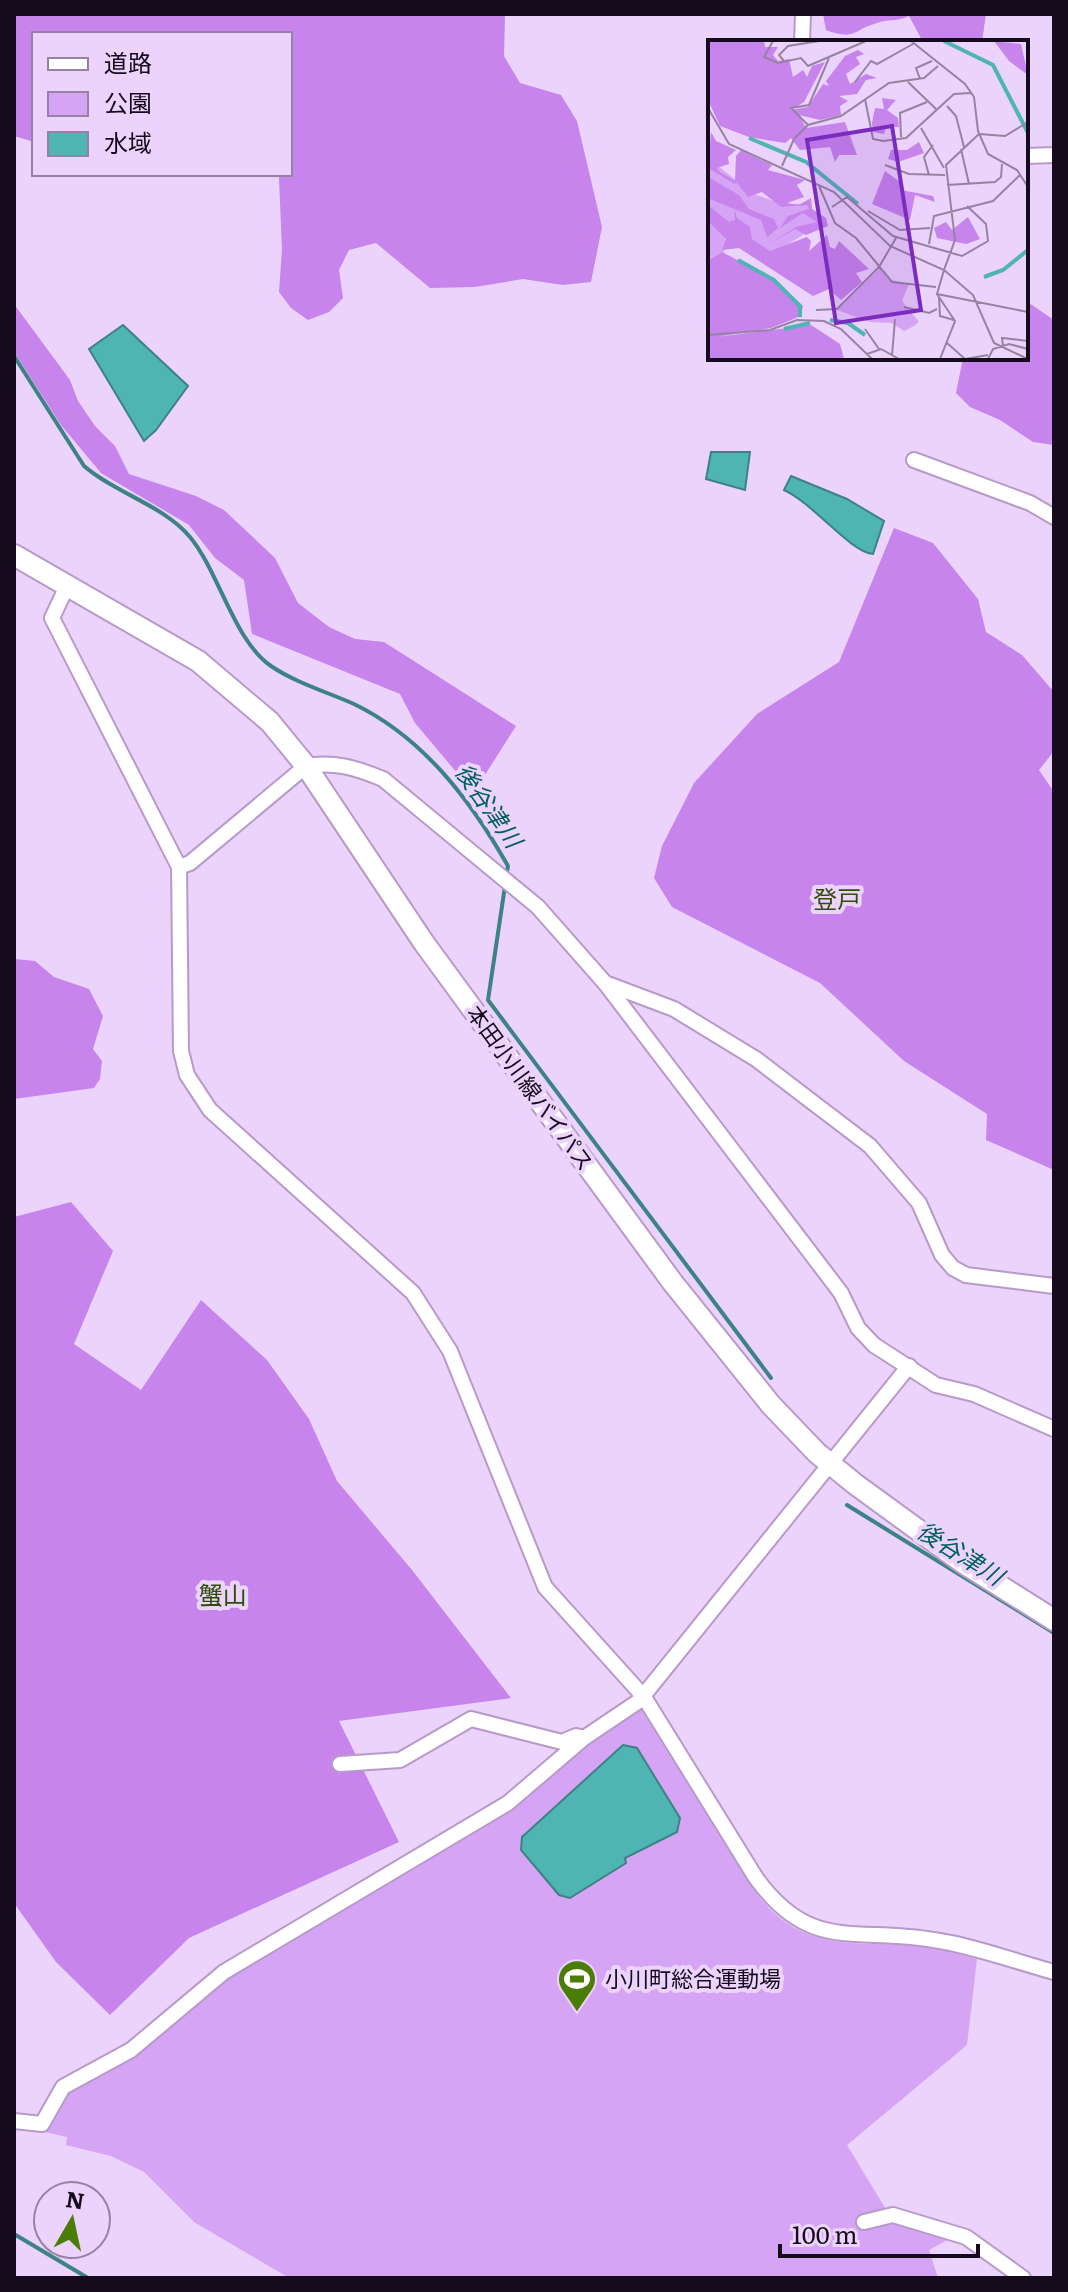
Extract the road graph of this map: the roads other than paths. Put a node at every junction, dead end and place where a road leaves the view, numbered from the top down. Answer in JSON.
{"nodes":[{"id":1,"x":803,"y":14,"type":"edge"},
{"id":2,"x":802,"y":40,"type":"edge"},
{"id":3,"x":1054,"y":155,"type":"edge"},
{"id":4,"x":1028,"y":156,"type":"edge"},
{"id":5,"x":914,"y":460,"type":"dead end"},
{"id":6,"x":1054,"y":517,"type":"edge"},
{"id":7,"x":14,"y":555,"type":"edge"},
{"id":8,"x":67,"y":586,"type":"junction"},
{"id":9,"x":306,"y":766,"type":"junction"},
{"id":10,"x":179,"y":867,"type":"junction"},
{"id":11,"x":605,"y":983,"type":"junction"},
{"id":12,"x":1054,"y":1286,"type":"edge"},
{"id":13,"x":909,"y":1366,"type":"junction"},
{"id":14,"x":1054,"y":1429,"type":"edge"},
{"id":15,"x":831,"y":1465,"type":"junction"},
{"id":16,"x":1054,"y":1620,"type":"edge"},
{"id":17,"x":644,"y":1697,"type":"junction"},
{"id":18,"x":584,"y":1738,"type":"junction"},
{"id":19,"x":340,"y":1764,"type":"dead end"},
{"id":20,"x":1054,"y":1972,"type":"edge"},
{"id":21,"x":14,"y":2121,"type":"edge"},
{"id":22,"x":864,"y":2222,"type":"dead end"},
{"id":23,"x":1023,"y":2278,"type":"edge"}],
"edges":[{"from":1,"to":2,"type":"street"},
{"from":3,"to":4,"type":"street"},
{"from":5,"to":6,"type":"street"},
{"from":7,"to":8,"type":"street","name":"本田小川線バイパス"},
{"from":8,"to":9,"type":"street","name":"本田小川線バイパス"},
{"from":8,"to":10,"type":"street"},
{"from":9,"to":10,"type":"street"},
{"from":9,"to":11,"type":"street"},
{"from":9,"to":15,"type":"street","name":"本田小川線バイパス"},
{"from":10,"to":17,"type":"street"},
{"from":11,"to":12,"type":"street"},
{"from":11,"to":13,"type":"street"},
{"from":13,"to":14,"type":"street"},
{"from":13,"to":15,"type":"street"},
{"from":15,"to":16,"type":"street","name":"本田小川線バイパス"},
{"from":15,"to":17,"type":"street"},
{"from":17,"to":18,"type":"street"},
{"from":17,"to":20,"type":"street"},
{"from":18,"to":19,"type":"street"},
{"from":18,"to":21,"type":"street"},
{"from":22,"to":23,"type":"street"}]}
